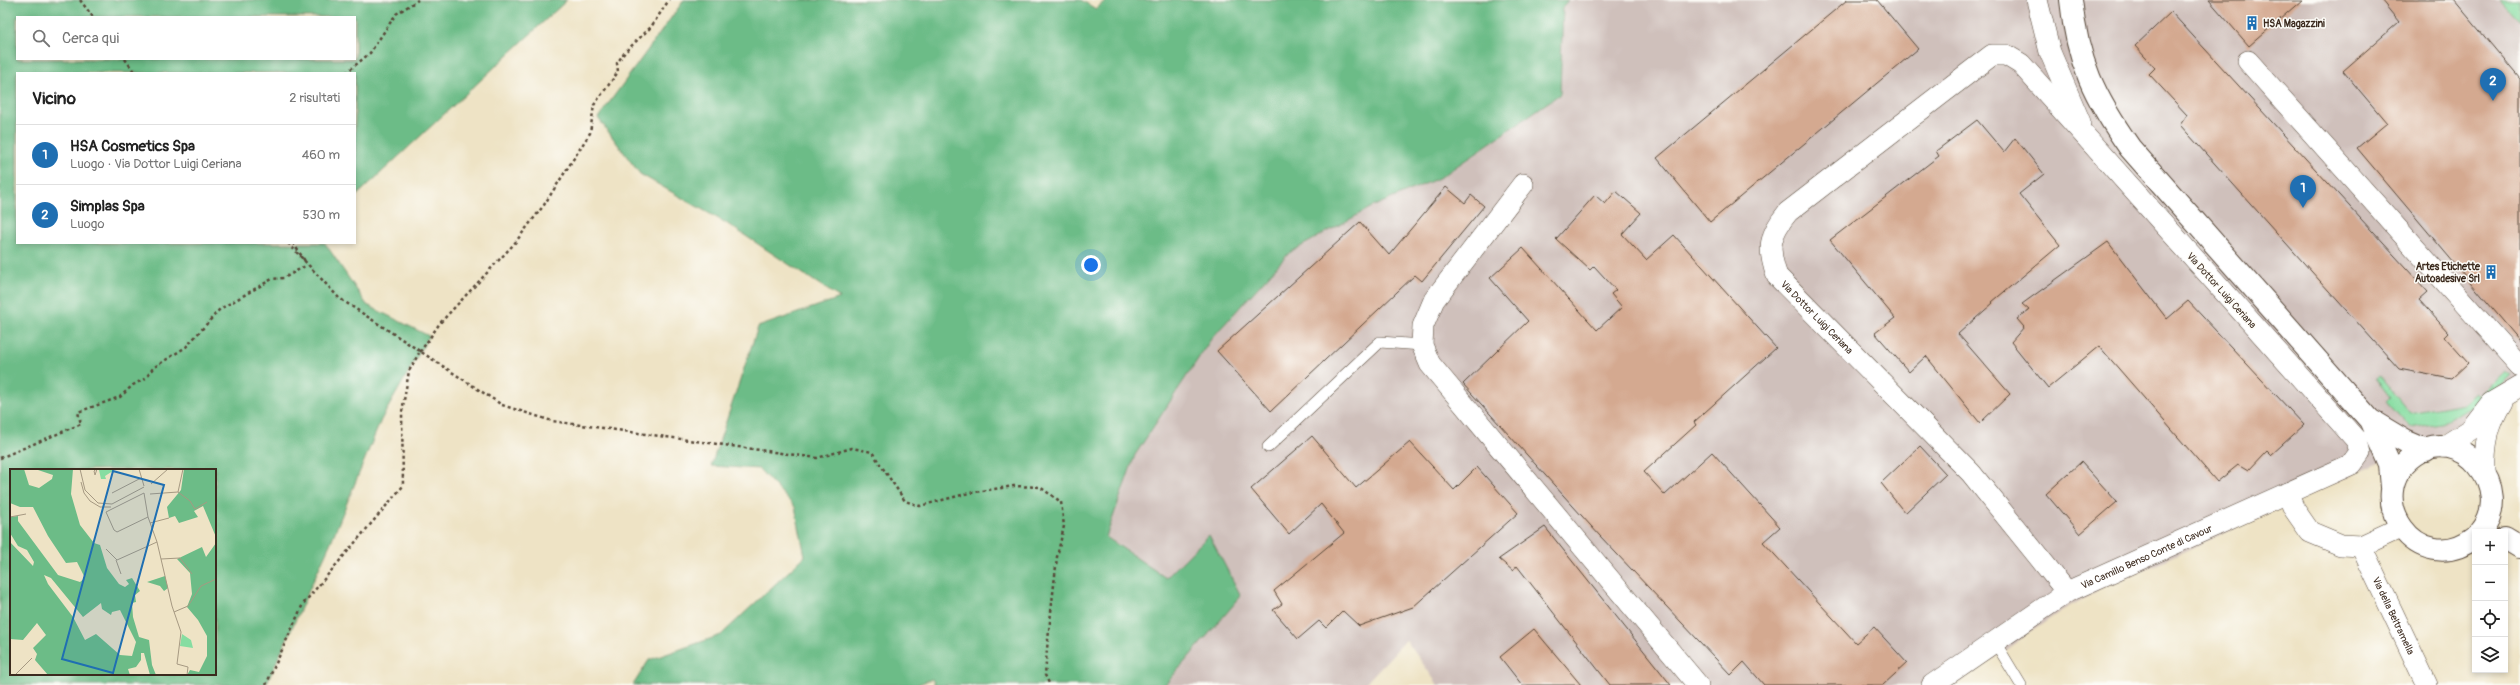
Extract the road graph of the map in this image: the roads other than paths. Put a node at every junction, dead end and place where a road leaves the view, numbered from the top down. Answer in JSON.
{"nodes":[{"id":1,"x":2037,"y":0,"type":"edge"},
{"id":2,"x":2071,"y":0,"type":"edge"},
{"id":3,"x":2248,"y":61,"type":"dead end"},
{"id":4,"x":2087,"y":139,"type":"junction"},
{"id":5,"x":1524,"y":184,"type":"dead end"},
{"id":6,"x":1422,"y":345,"type":"junction"},
{"id":7,"x":2520,"y":366,"type":"edge"},
{"id":8,"x":2513,"y":390,"type":"edge"},
{"id":9,"x":2370,"y":420,"type":"junction"},
{"id":10,"x":2356,"y":441,"type":"joint"},
{"id":11,"x":1268,"y":447,"type":"dead end"},
{"id":12,"x":2435,"y":448,"type":"junction"},
{"id":13,"x":2485,"y":472,"type":"junction"},
{"id":14,"x":2392,"y":487,"type":"junction"},
{"id":15,"x":2287,"y":493,"type":"junction"},
{"id":16,"x":2400,"y":528,"type":"junction"},
{"id":17,"x":2485,"y":529,"type":"edge"},
{"id":18,"x":2472,"y":539,"type":"edge"},
{"id":19,"x":2508,"y":540,"type":"edge"},
{"id":20,"x":2361,"y":546,"type":"junction"},
{"id":21,"x":2520,"y":547,"type":"edge"},
{"id":22,"x":2067,"y":592,"type":"junction"},
{"id":23,"x":1995,"y":642,"type":"junction"},
{"id":24,"x":1698,"y":685,"type":"edge"},
{"id":25,"x":1932,"y":685,"type":"edge"},
{"id":26,"x":2021,"y":685,"type":"edge"},
{"id":27,"x":2427,"y":685,"type":"edge"}],
"edges":[{"from":1,"to":4,"type":"street","name":"Via Dottor Luigi Ceriana"},
{"from":2,"to":9,"type":"main road"},
{"from":3,"to":7,"type":"street"},
{"from":4,"to":10,"type":"street","name":"Via Dottor Luigi Ceriana"},
{"from":4,"to":22,"type":"street","name":"Via Dottor Luigi Ceriana"},
{"from":5,"to":6,"type":"street"},
{"from":6,"to":11,"type":"lane"},
{"from":6,"to":24,"type":"street"},
{"from":8,"to":12,"type":"street"},
{"from":8,"to":13,"type":"street"},
{"from":9,"to":12,"type":"main road"},
{"from":9,"to":14,"type":"main road"},
{"from":10,"to":15,"type":"street","name":"Via Camillo Benso Conte di Cavour"},
{"from":12,"to":13,"type":"main road"},
{"from":12,"to":14,"type":"main road"},
{"from":13,"to":17,"type":"main road"},
{"from":14,"to":16,"type":"main road"},
{"from":15,"to":20,"type":"street"},
{"from":15,"to":22,"type":"street","name":"Via Camillo Benso Conte di Cavour"},
{"from":16,"to":18,"type":"main road"},
{"from":16,"to":20,"type":"street"},
{"from":19,"to":21,"type":"main road"},
{"from":20,"to":27,"type":"street","name":"Via della Beltramella"},
{"from":22,"to":23,"type":"street","name":"Via Camillo Benso Conte di Cavour"},
{"from":23,"to":25,"type":"street","name":"Via Camillo Benso Conte di Cavour"},
{"from":23,"to":26,"type":"lane"}]}
